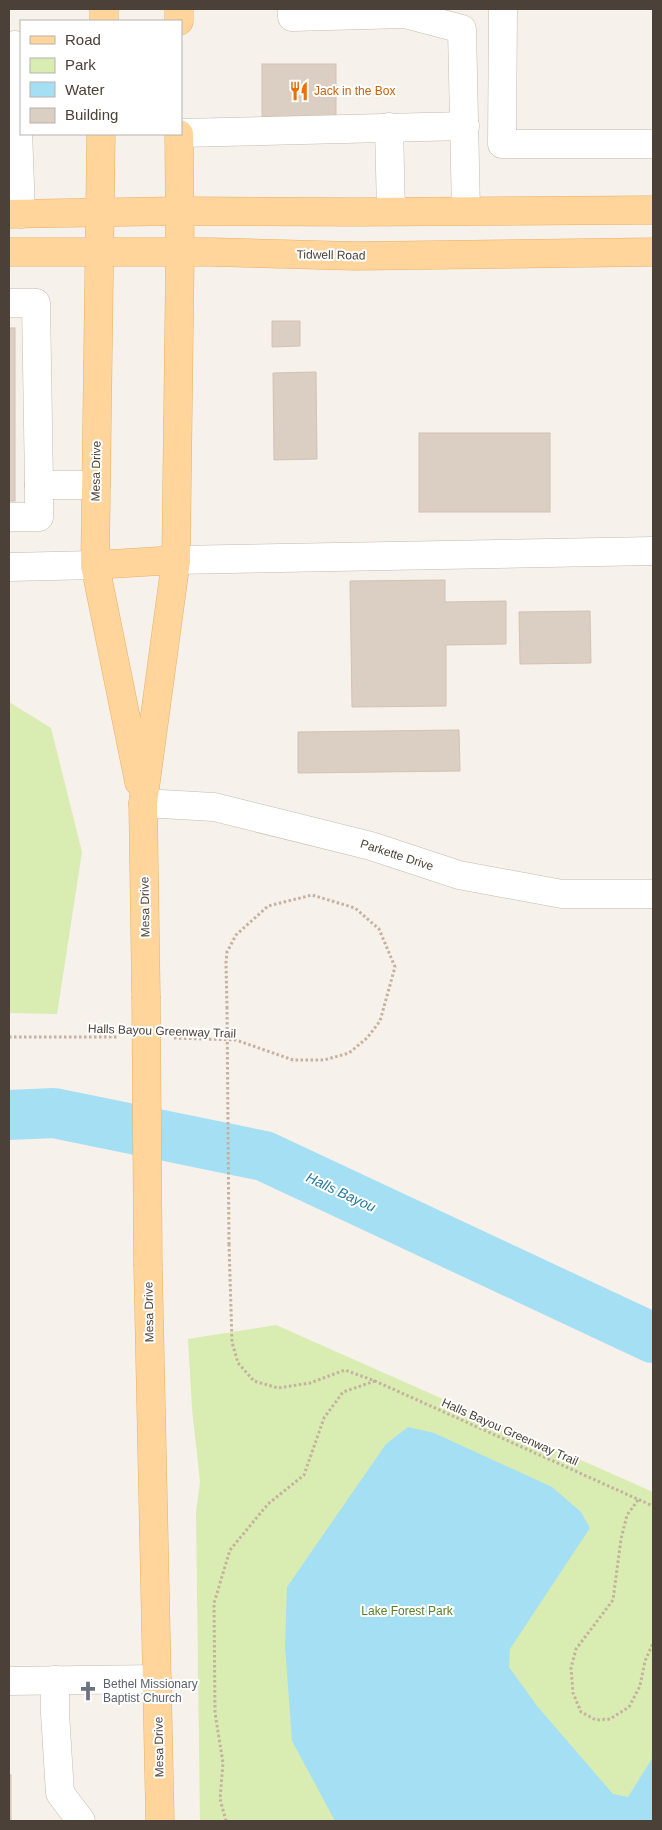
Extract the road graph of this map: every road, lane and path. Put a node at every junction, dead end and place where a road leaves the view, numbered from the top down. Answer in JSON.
{"nodes":[{"id":1,"x":292,"y":9,"type":"edge"},
{"id":2,"x":503,"y":9,"type":"edge"},
{"id":3,"x":15,"y":45,"type":"edge"},
{"id":4,"x":13,"y":95,"type":"edge"},
{"id":5,"x":465,"y":126,"type":"junction"},
{"id":6,"x":389,"y":127,"type":"junction"},
{"id":7,"x":182,"y":133,"type":"edge"},
{"id":8,"x":101,"y":135,"type":"edge"},
{"id":9,"x":180,"y":135,"type":"edge"},
{"id":10,"x":653,"y":144,"type":"edge"},
{"id":11,"x":466,"y":210,"type":"junction"},
{"id":12,"x":653,"y":210,"type":"edge"},
{"id":13,"x":180,"y":211,"type":"junction"},
{"id":14,"x":99,"y":212,"type":"junction"},
{"id":15,"x":391,"y":212,"type":"junction"},
{"id":16,"x":15,"y":214,"type":"edge"},
{"id":17,"x":9,"y":252,"type":"edge"},
{"id":18,"x":98,"y":252,"type":"junction"},
{"id":19,"x":653,"y":252,"type":"edge"},
{"id":20,"x":180,"y":253,"type":"junction"},
{"id":21,"x":9,"y":302,"type":"edge"},
{"id":22,"x":39,"y":485,"type":"junction"},
{"id":23,"x":96,"y":486,"type":"junction"},
{"id":24,"x":9,"y":518,"type":"edge"},
{"id":25,"x":653,"y":551,"type":"edge"},
{"id":26,"x":176,"y":560,"type":"junction"},
{"id":27,"x":95,"y":566,"type":"junction"},
{"id":28,"x":9,"y":567,"type":"edge"},
{"id":29,"x":143,"y":803,"type":"junction"},
{"id":30,"x":653,"y":894,"type":"edge"},
{"id":31,"x":9,"y":1037,"type":"edge"},
{"id":32,"x":128,"y":1037,"type":"dead end"},
{"id":33,"x":168,"y":1038,"type":"dead end"},
{"id":34,"x":228,"y":1040,"type":"junction"},
{"id":35,"x":375,"y":1381,"type":"junction"},
{"id":36,"x":638,"y":1500,"type":"junction"},
{"id":37,"x":653,"y":1506,"type":"edge"},
{"id":38,"x":653,"y":1643,"type":"edge"},
{"id":39,"x":157,"y":1678,"type":"junction"},
{"id":40,"x":55,"y":1680,"type":"junction"},
{"id":41,"x":9,"y":1681,"type":"edge"},
{"id":42,"x":81,"y":1821,"type":"edge"},
{"id":43,"x":160,"y":1821,"type":"edge"},
{"id":44,"x":226,"y":1821,"type":"edge"}],
"edges":[{"from":1,"to":5,"type":"street"},
{"from":2,"to":10,"type":"street"},
{"from":3,"to":4,"type":"street"},
{"from":4,"to":16,"type":"street"},
{"from":5,"to":6,"type":"street"},
{"from":5,"to":11,"type":"street"},
{"from":6,"to":7,"type":"street"},
{"from":6,"to":15,"type":"street"},
{"from":8,"to":14,"type":"main road","name":"Mesa Drive"},
{"from":9,"to":13,"type":"main road","name":"Mesa Drive"},
{"from":11,"to":12,"type":"main road"},
{"from":11,"to":15,"type":"main road"},
{"from":13,"to":14,"type":"main road"},
{"from":13,"to":15,"type":"main road"},
{"from":13,"to":20,"type":"main road","name":"Mesa Drive"},
{"from":14,"to":16,"type":"main road"},
{"from":14,"to":18,"type":"main road","name":"Mesa Drive"},
{"from":17,"to":18,"type":"main road","name":"Tidwell Road"},
{"from":18,"to":20,"type":"main road","name":"Tidwell Road"},
{"from":18,"to":23,"type":"main road","name":"Mesa Drive"},
{"from":19,"to":20,"type":"main road","name":"Tidwell Road"},
{"from":20,"to":26,"type":"main road","name":"Mesa Drive"},
{"from":21,"to":22,"type":"street"},
{"from":22,"to":23,"type":"street"},
{"from":22,"to":24,"type":"street"},
{"from":23,"to":27,"type":"main road","name":"Mesa Drive"},
{"from":25,"to":26,"type":"street"},
{"from":26,"to":27,"type":"main road"},
{"from":26,"to":29,"type":"main road","name":"Mesa Drive"},
{"from":27,"to":28,"type":"street"},
{"from":27,"to":29,"type":"main road","name":"Mesa Drive"},
{"from":29,"to":30,"type":"street","name":"Parkette Drive"},
{"from":29,"to":39,"type":"main road","name":"Mesa Drive","bridge":true},
{"from":31,"to":32,"type":"path","name":"Halls Bayou Greenway Trail"},
{"from":33,"to":34,"type":"path","name":"Halls Bayou Greenway Trail"},
{"from":34,"to":34,"type":"path","name":"Halls Bayou Greenway Trail","bridge":true},
{"from":34,"to":35,"type":"path","name":"Halls Bayou Greenway Trail","bridge":true},
{"from":35,"to":36,"type":"path","name":"Halls Bayou Greenway Trail"},
{"from":35,"to":44,"type":"path"},
{"from":36,"to":37,"type":"path","name":"Halls Bayou Greenway Trail"},
{"from":36,"to":38,"type":"path"},
{"from":39,"to":40,"type":"street"},
{"from":39,"to":43,"type":"main road","name":"Mesa Drive"},
{"from":40,"to":41,"type":"street"},
{"from":40,"to":42,"type":"street"}]}
